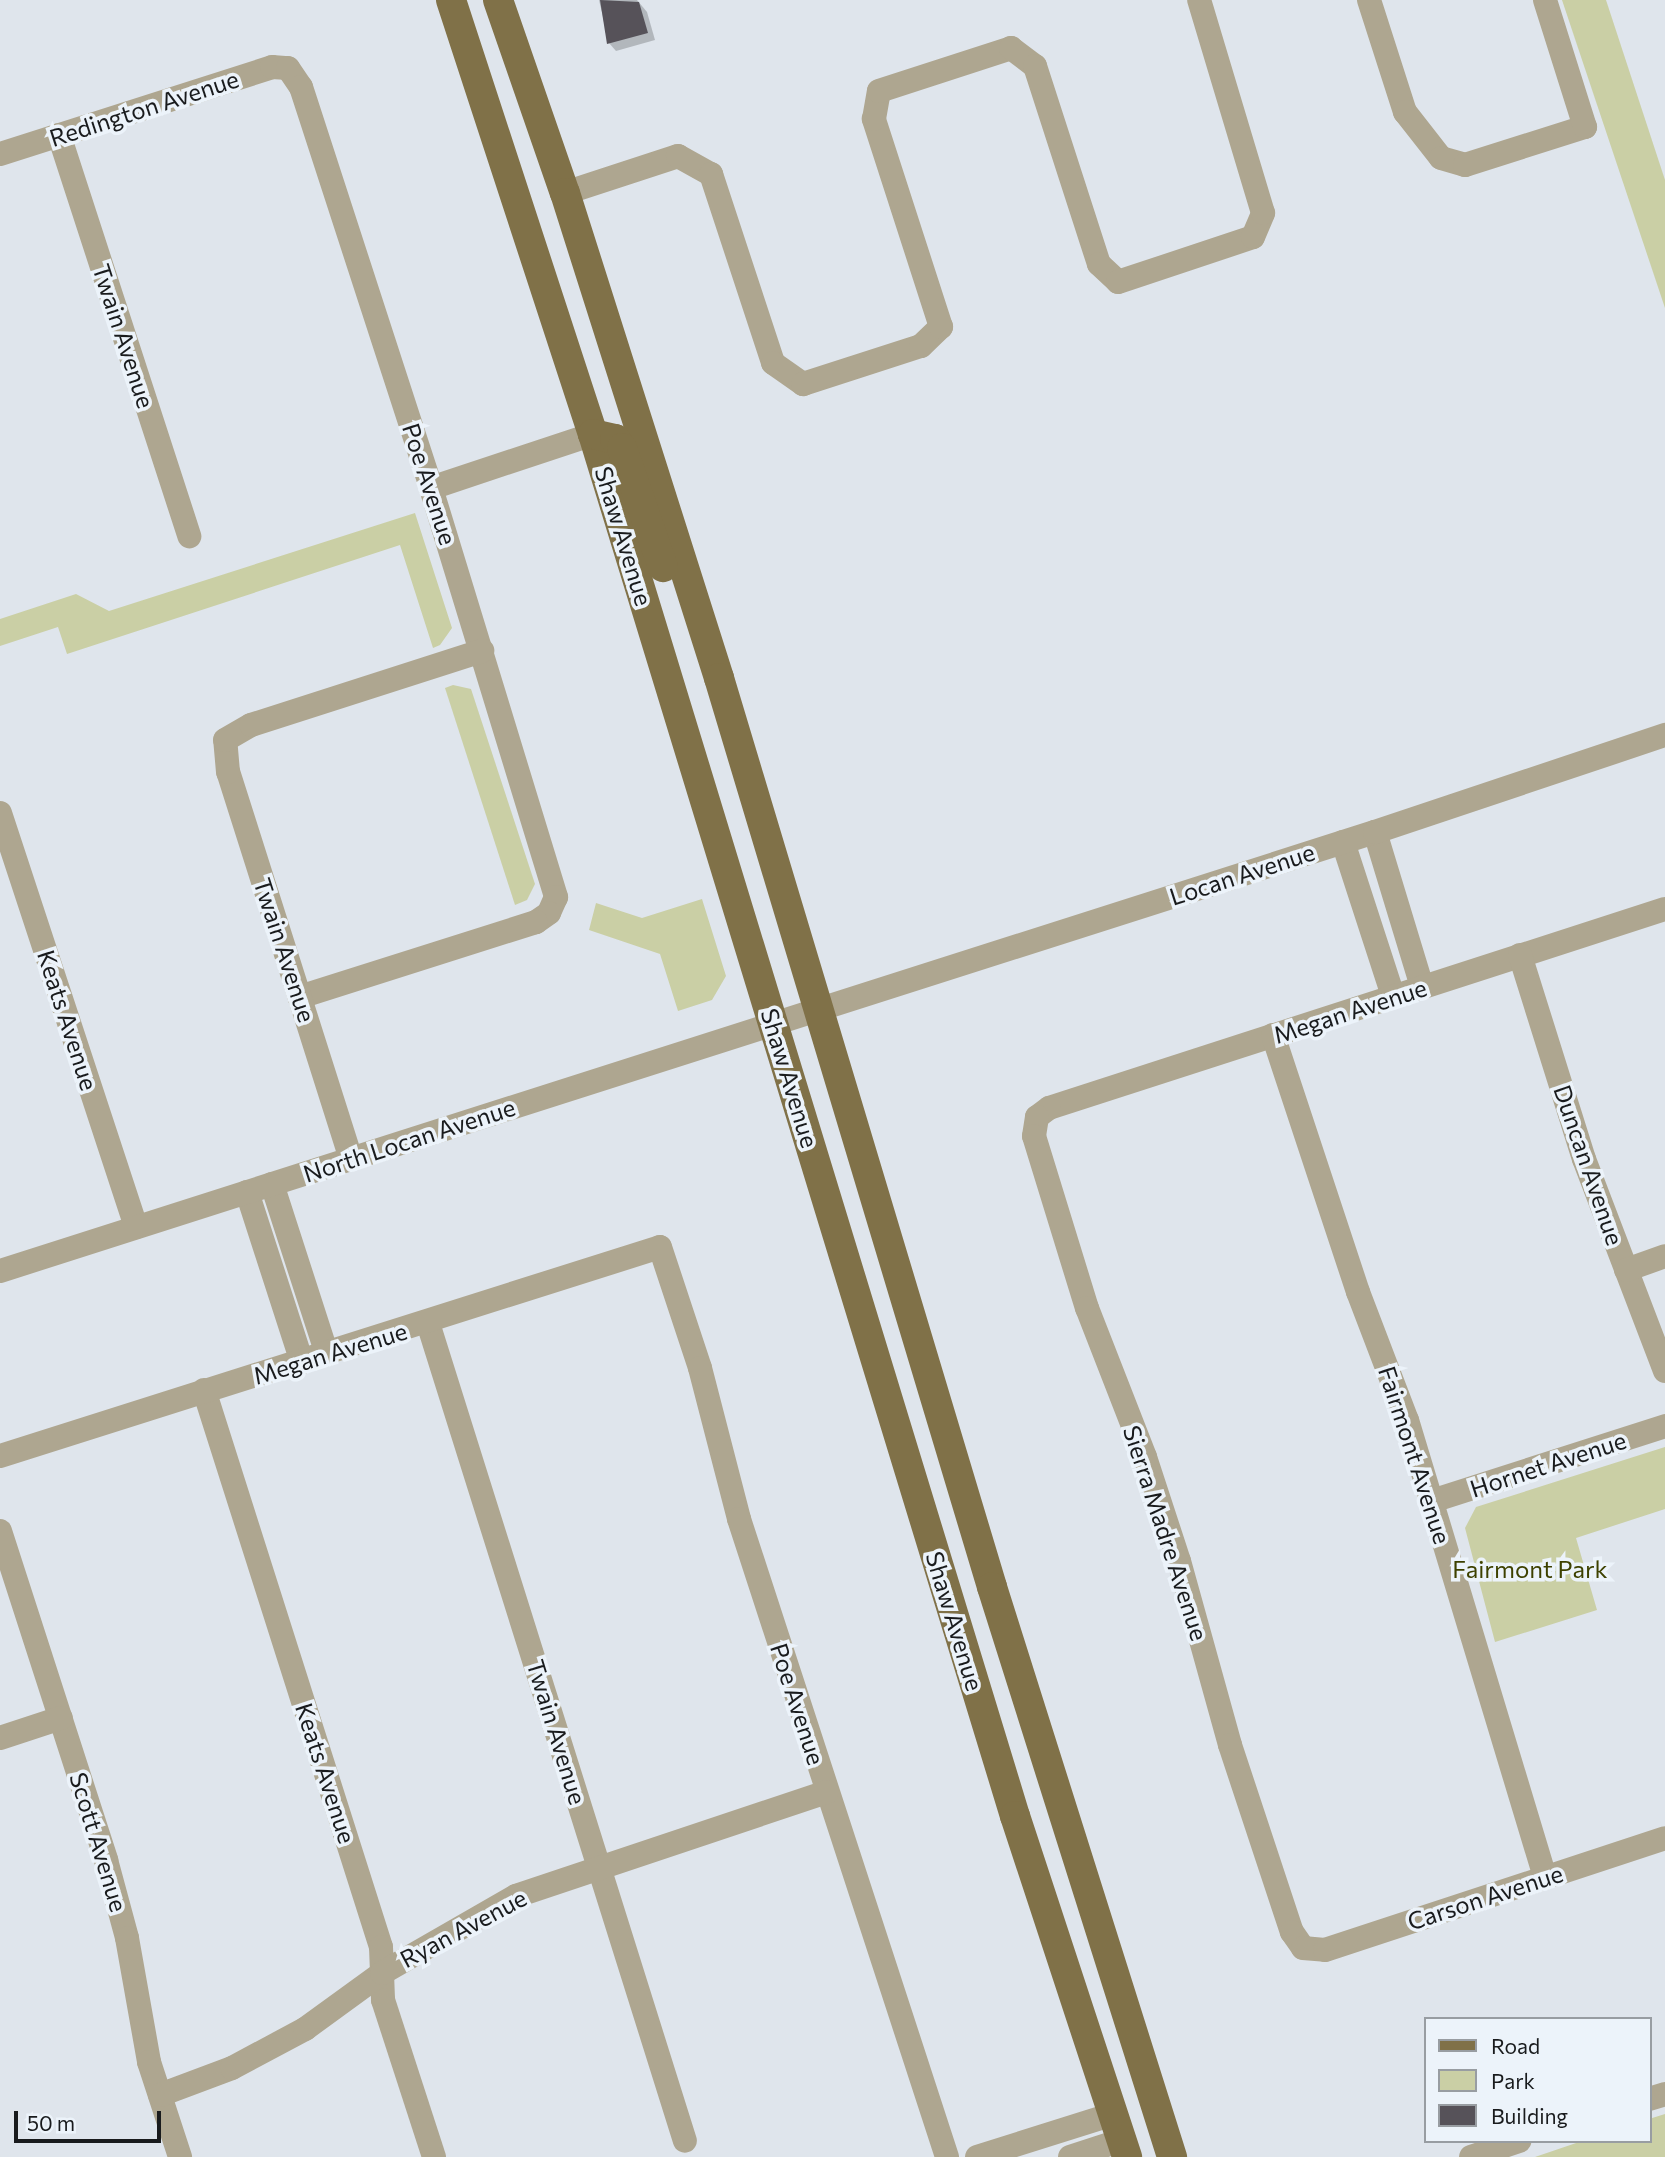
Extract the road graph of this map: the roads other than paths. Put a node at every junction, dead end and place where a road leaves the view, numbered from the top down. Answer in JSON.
{"nodes":[{"id":1,"x":451,"y":0,"type":"edge"},
{"id":2,"x":498,"y":0,"type":"edge"},
{"id":3,"x":1199,"y":0,"type":"edge"},
{"id":4,"x":1369,"y":0,"type":"edge"},
{"id":5,"x":1545,"y":0,"type":"edge"},
{"id":6,"x":288,"y":68,"type":"joint"},
{"id":7,"x":59,"y":135,"type":"junction"},
{"id":8,"x":0,"y":154,"type":"edge"},
{"id":9,"x":565,"y":194,"type":"junction"},
{"id":10,"x":593,"y":434,"type":"junction"},
{"id":11,"x":431,"y":488,"type":"junction"},
{"id":12,"x":190,"y":536,"type":"dead end"},
{"id":13,"x":482,"y":652,"type":"junction"},
{"id":14,"x":719,"y":678,"type":"junction"},
{"id":15,"x":1665,"y":735,"type":"edge"},
{"id":16,"x":0,"y":813,"type":"edge"},
{"id":17,"x":1375,"y":832,"type":"junction"},
{"id":18,"x":1343,"y":842,"type":"junction"},
{"id":19,"x":1665,"y":909,"type":"edge"},
{"id":20,"x":1520,"y":955,"type":"junction"},
{"id":21,"x":1422,"y":987,"type":"junction"},
{"id":22,"x":1393,"y":996,"type":"junction"},
{"id":23,"x":300,"y":997,"type":"junction"},
{"id":24,"x":818,"y":1008,"type":"junction"},
{"id":25,"x":772,"y":1022,"type":"junction"},
{"id":26,"x":1273,"y":1035,"type":"junction"},
{"id":27,"x":1037,"y":1118,"type":"joint"},
{"id":28,"x":351,"y":1159,"type":"junction"},
{"id":29,"x":272,"y":1184,"type":"junction"},
{"id":30,"x":247,"y":1192,"type":"junction"},
{"id":31,"x":136,"y":1227,"type":"junction"},
{"id":32,"x":660,"y":1247,"type":"joint"},
{"id":33,"x":1665,"y":1256,"type":"edge"},
{"id":34,"x":0,"y":1270,"type":"edge"},
{"id":35,"x":1626,"y":1270,"type":"junction"},
{"id":36,"x":428,"y":1323,"type":"junction"},
{"id":37,"x":327,"y":1354,"type":"junction"},
{"id":38,"x":302,"y":1362,"type":"junction"},
{"id":39,"x":1665,"y":1371,"type":"edge"},
{"id":40,"x":204,"y":1391,"type":"junction"},
{"id":41,"x":1665,"y":1426,"type":"edge"},
{"id":42,"x":0,"y":1456,"type":"edge"},
{"id":43,"x":1432,"y":1501,"type":"junction"},
{"id":44,"x":0,"y":1531,"type":"edge"},
{"id":45,"x":61,"y":1718,"type":"junction"},
{"id":46,"x":0,"y":1738,"type":"edge"},
{"id":47,"x":827,"y":1792,"type":"junction"},
{"id":48,"x":1665,"y":1838,"type":"edge"},
{"id":49,"x":599,"y":1868,"type":"junction"},
{"id":50,"x":1545,"y":1877,"type":"junction"},
{"id":51,"x":1303,"y":1948,"type":"joint"},
{"id":52,"x":382,"y":1973,"type":"junction"},
{"id":53,"x":160,"y":2095,"type":"junction"},
{"id":54,"x":1121,"y":2137,"type":"edge"},
{"id":55,"x":685,"y":2141,"type":"dead end"},
{"id":56,"x":1513,"y":2143,"type":"edge"},
{"id":57,"x":180,"y":2157,"type":"edge"},
{"id":58,"x":434,"y":2157,"type":"edge"},
{"id":59,"x":947,"y":2157,"type":"edge"},
{"id":60,"x":977,"y":2157,"type":"edge"},
{"id":61,"x":1070,"y":2157,"type":"edge"},
{"id":62,"x":1153,"y":2157,"type":"edge"},
{"id":63,"x":1172,"y":2157,"type":"edge"},
{"id":64,"x":1471,"y":2157,"type":"edge"}],
"edges":[{"from":1,"to":10,"type":"main road","name":"Shaw Avenue"},
{"from":2,"to":9,"type":"main road","name":"Shaw Avenue"},
{"from":3,"to":9,"type":"street"},
{"from":4,"to":5,"type":"street"},
{"from":6,"to":7,"type":"street","name":"Redington Avenue"},
{"from":6,"to":11,"type":"street","name":"Poe Avenue"},
{"from":7,"to":8,"type":"street","name":"Redington Avenue"},
{"from":7,"to":12,"type":"street","name":"Twain Avenue"},
{"from":9,"to":14,"type":"main road","name":"Shaw Avenue"},
{"from":10,"to":11,"type":"street"},
{"from":10,"to":14,"type":"main road"},
{"from":10,"to":25,"type":"main road","name":"Shaw Avenue"},
{"from":11,"to":13,"type":"street","name":"Poe Avenue"},
{"from":13,"to":23,"type":"street","name":"Poe Avenue"},
{"from":13,"to":23,"type":"street","name":"Twain Avenue"},
{"from":14,"to":24,"type":"main road","name":"Shaw Avenue"},
{"from":15,"to":17,"type":"street","name":"Locan Avenue"},
{"from":16,"to":31,"type":"street","name":"Keats Avenue"},
{"from":17,"to":18,"type":"street","name":"Locan Avenue"},
{"from":17,"to":21,"type":"street"},
{"from":18,"to":22,"type":"street"},
{"from":18,"to":24,"type":"street","name":"Locan Avenue"},
{"from":19,"to":20,"type":"street","name":"Megan Avenue"},
{"from":20,"to":21,"type":"street","name":"Megan Avenue"},
{"from":20,"to":35,"type":"street","name":"Duncan Avenue"},
{"from":21,"to":22,"type":"street","name":"Megan Avenue"},
{"from":22,"to":26,"type":"street","name":"Megan Avenue"},
{"from":23,"to":28,"type":"street","name":"Twain Avenue"},
{"from":24,"to":25,"type":"street","name":"North Locan Avenue"},
{"from":24,"to":63,"type":"main road","name":"Shaw Avenue"},
{"from":25,"to":28,"type":"street","name":"North Locan Avenue"},
{"from":25,"to":54,"type":"main road","name":"Shaw Avenue"},
{"from":26,"to":27,"type":"street","name":"Megan Avenue"},
{"from":26,"to":43,"type":"street","name":"Fairmont Avenue"},
{"from":27,"to":51,"type":"street","name":"Sierra Madre Avenue"},
{"from":28,"to":29,"type":"street","name":"North Locan Avenue"},
{"from":29,"to":30,"type":"street","name":"North Locan Avenue"},
{"from":29,"to":37,"type":"street"},
{"from":30,"to":31,"type":"street","name":"North Locan Avenue"},
{"from":30,"to":38,"type":"street"},
{"from":31,"to":34,"type":"street","name":"North Locan Avenue"},
{"from":32,"to":36,"type":"street","name":"Megan Avenue"},
{"from":32,"to":47,"type":"street","name":"Poe Avenue"},
{"from":33,"to":35,"type":"street"},
{"from":35,"to":39,"type":"street","name":"Duncan Avenue"},
{"from":36,"to":37,"type":"street","name":"Megan Avenue"},
{"from":36,"to":49,"type":"street","name":"Twain Avenue"},
{"from":37,"to":38,"type":"street","name":"Megan Avenue"},
{"from":38,"to":40,"type":"street","name":"Megan Avenue"},
{"from":40,"to":42,"type":"street","name":"Megan Avenue"},
{"from":40,"to":52,"type":"street","name":"Keats Avenue"},
{"from":41,"to":43,"type":"street","name":"Hornet Avenue"},
{"from":43,"to":50,"type":"street","name":"Fairmont Avenue"},
{"from":44,"to":45,"type":"street","name":"Scott Avenue"},
{"from":45,"to":46,"type":"street"},
{"from":45,"to":53,"type":"street","name":"Scott Avenue"},
{"from":47,"to":49,"type":"street","name":"Ryan Avenue"},
{"from":47,"to":59,"type":"street","name":"Poe Avenue"},
{"from":48,"to":50,"type":"street","name":"Carson Avenue"},
{"from":49,"to":52,"type":"street","name":"Ryan Avenue"},
{"from":49,"to":55,"type":"street","name":"Twain Avenue"},
{"from":50,"to":51,"type":"street","name":"Carson Avenue"},
{"from":52,"to":53,"type":"street","name":"Ryan Avenue"},
{"from":52,"to":58,"type":"street","name":"Keats Avenue"},
{"from":53,"to":57,"type":"street","name":"Scott Avenue"},
{"from":54,"to":60,"type":"street"},
{"from":54,"to":61,"type":"street"},
{"from":54,"to":62,"type":"main road"},
{"from":56,"to":64,"type":"street"}]}
